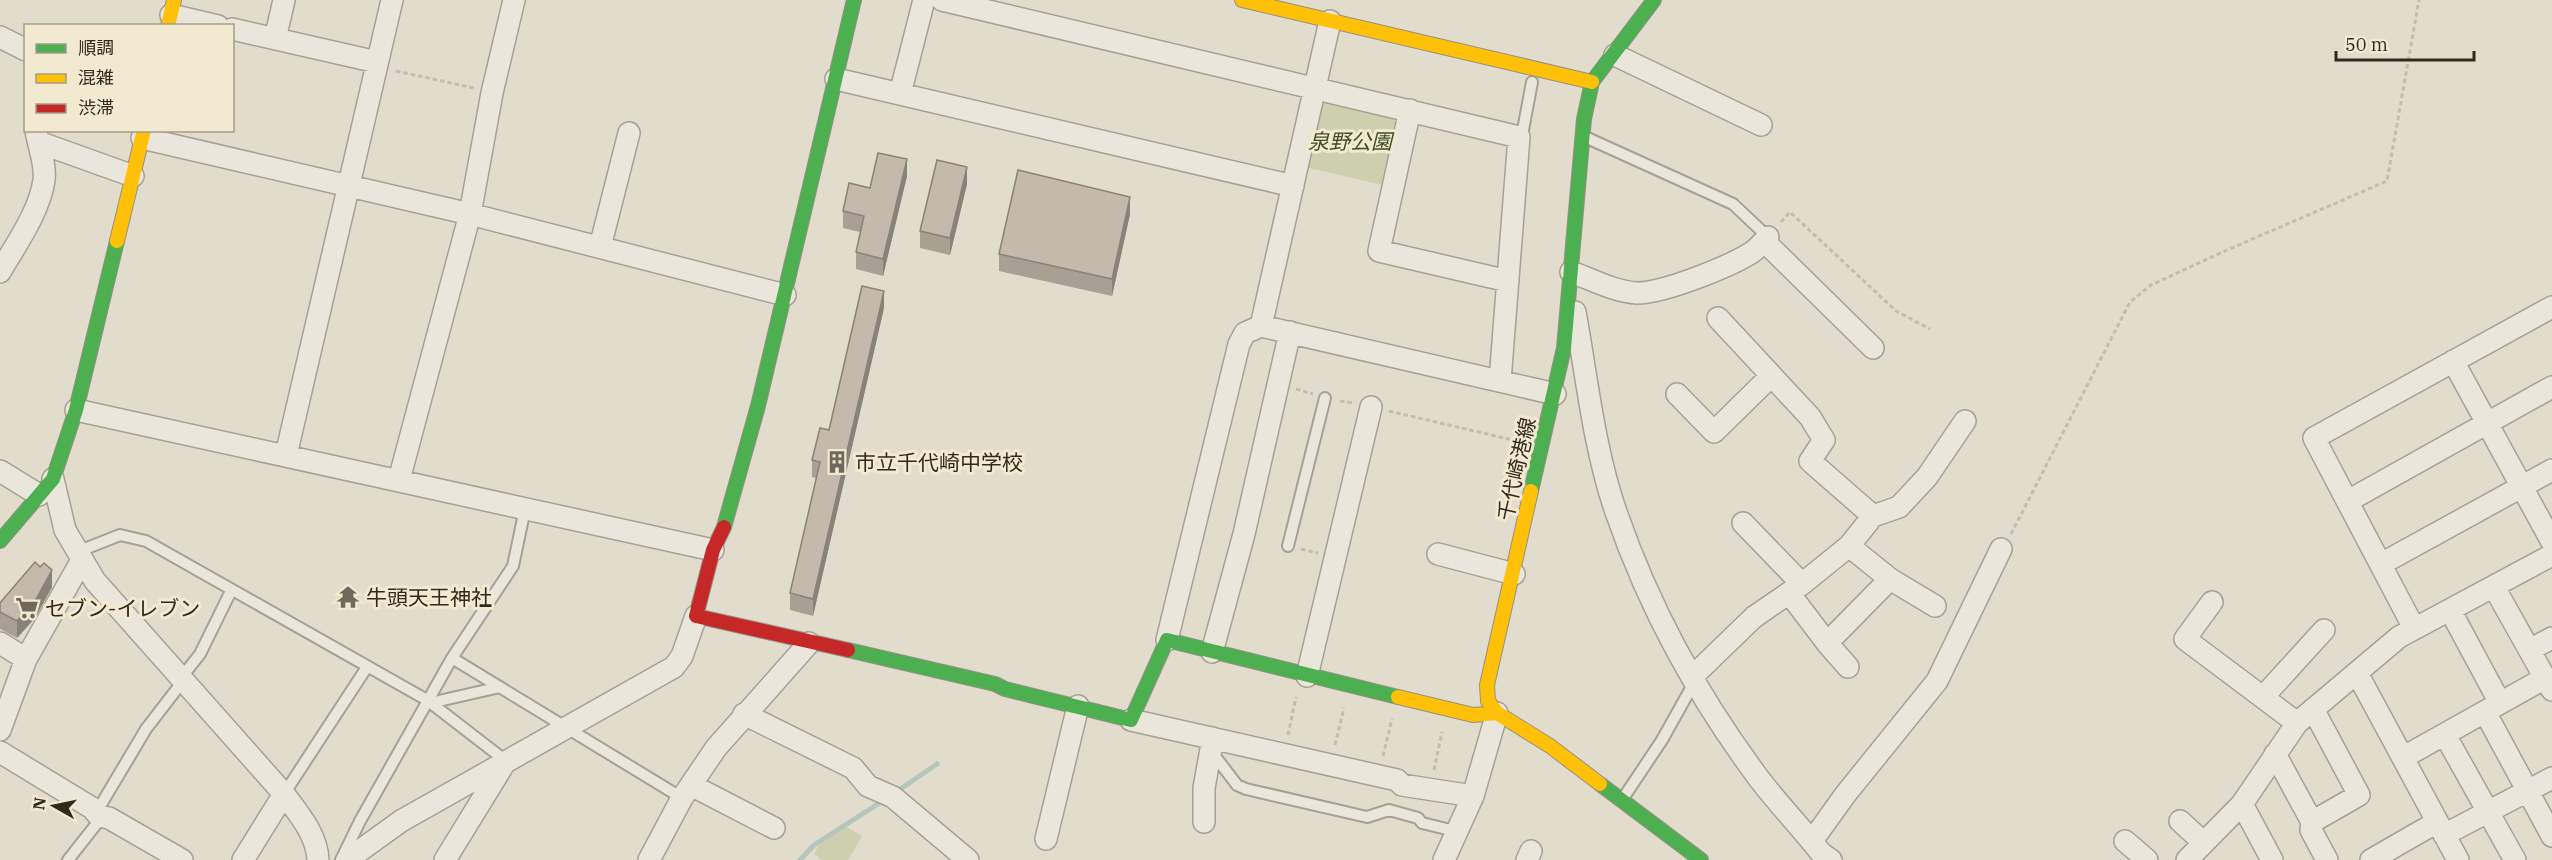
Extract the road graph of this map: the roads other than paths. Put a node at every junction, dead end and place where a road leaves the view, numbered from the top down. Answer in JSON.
{"nodes":[{"id":1,"x":284,"y":0,"type":"edge"},
{"id":2,"x":392,"y":0,"type":"edge"},
{"id":3,"x":514,"y":0,"type":"edge"},
{"id":4,"x":854,"y":0,"type":"edge"},
{"id":5,"x":924,"y":0,"type":"edge"},
{"id":6,"x":942,"y":0,"type":"edge"},
{"id":7,"x":1242,"y":0,"type":"edge"},
{"id":8,"x":1654,"y":0,"type":"edge"},
{"id":9,"x":171,"y":13,"type":"edge"},
{"id":10,"x":1330,"y":21,"type":"junction"},
{"id":11,"x":211,"y":24,"type":"edge"},
{"id":12,"x":234,"y":29,"type":"edge"},
{"id":13,"x":0,"y":37,"type":"edge"},
{"id":14,"x":275,"y":39,"type":"junction"},
{"id":15,"x":24,"y":49,"type":"edge"},
{"id":16,"x":1615,"y":55,"type":"junction"},
{"id":17,"x":377,"y":64,"type":"junction"},
{"id":18,"x":836,"y":79,"type":"junction"},
{"id":19,"x":1532,"y":82,"type":"dead end"},
{"id":20,"x":1592,"y":82,"type":"junction"},
{"id":21,"x":1316,"y":88,"type":"junction"},
{"id":22,"x":900,"y":94,"type":"junction"},
{"id":23,"x":1410,"y":110,"type":"junction"},
{"id":24,"x":1761,"y":125,"type":"dead end"},
{"id":25,"x":629,"y":133,"type":"dead end"},
{"id":26,"x":143,"y":134,"type":"edge"},
{"id":27,"x":1582,"y":135,"type":"junction"},
{"id":28,"x":38,"y":137,"type":"edge"},
{"id":29,"x":1519,"y":137,"type":"junction"},
{"id":30,"x":133,"y":176,"type":"junction"},
{"id":31,"x":1293,"y":186,"type":"junction"},
{"id":32,"x":348,"y":187,"type":"junction"},
{"id":33,"x":470,"y":214,"type":"junction"},
{"id":34,"x":1766,"y":239,"type":"junction"},
{"id":35,"x":600,"y":247,"type":"junction"},
{"id":36,"x":0,"y":272,"type":"edge"},
{"id":37,"x":1570,"y":276,"type":"junction"},
{"id":38,"x":1508,"y":281,"type":"junction"},
{"id":39,"x":785,"y":295,"type":"junction"},
{"id":40,"x":2552,"y":307,"type":"edge"},
{"id":41,"x":1718,"y":318,"type":"dead end"},
{"id":42,"x":1261,"y":326,"type":"junction"},
{"id":43,"x":1290,"y":332,"type":"junction"},
{"id":44,"x":1873,"y":348,"type":"dead end"},
{"id":45,"x":2453,"y":361,"type":"junction"},
{"id":46,"x":1771,"y":376,"type":"junction"},
{"id":47,"x":1500,"y":381,"type":"junction"},
{"id":48,"x":2552,"y":387,"type":"edge"},
{"id":49,"x":1555,"y":394,"type":"junction"},
{"id":50,"x":1677,"y":394,"type":"dead end"},
{"id":51,"x":1325,"y":398,"type":"road end"},
{"id":52,"x":1371,"y":406,"type":"road end"},
{"id":53,"x":76,"y":410,"type":"junction"},
{"id":54,"x":1965,"y":421,"type":"dead end"},
{"id":55,"x":2486,"y":424,"type":"junction"},
{"id":56,"x":286,"y":455,"type":"junction"},
{"id":57,"x":2552,"y":470,"type":"edge"},
{"id":58,"x":0,"y":471,"type":"edge"},
{"id":59,"x":399,"y":480,"type":"junction"},
{"id":60,"x":2521,"y":487,"type":"junction"},
{"id":61,"x":46,"y":488,"type":"junction"},
{"id":62,"x":2348,"y":501,"type":"junction"},
{"id":63,"x":525,"y":509,"type":"junction"},
{"id":64,"x":1873,"y":516,"type":"junction"},
{"id":65,"x":1743,"y":523,"type":"dead end"},
{"id":66,"x":0,"y":541,"type":"edge"},
{"id":67,"x":2552,"y":542,"type":"edge"},
{"id":68,"x":1288,"y":546,"type":"dead end"},
{"id":69,"x":1849,"y":546,"type":"junction"},
{"id":70,"x":2001,"y":549,"type":"road end"},
{"id":71,"x":713,"y":550,"type":"junction"},
{"id":72,"x":1438,"y":554,"type":"dead end"},
{"id":73,"x":2552,"y":555,"type":"edge"},
{"id":74,"x":79,"y":556,"type":"junction"},
{"id":75,"x":2381,"y":564,"type":"junction"},
{"id":76,"x":1514,"y":574,"type":"junction"},
{"id":77,"x":1890,"y":579,"type":"junction"},
{"id":78,"x":2494,"y":587,"type":"junction"},
{"id":79,"x":1796,"y":589,"type":"junction"},
{"id":80,"x":231,"y":591,"type":"junction"},
{"id":81,"x":2212,"y":602,"type":"dead end"},
{"id":82,"x":1935,"y":606,"type":"dead end"},
{"id":83,"x":2450,"y":610,"type":"junction"},
{"id":84,"x":696,"y":616,"type":"junction"},
{"id":85,"x":2414,"y":628,"type":"junction"},
{"id":86,"x":2324,"y":630,"type":"dead end"},
{"id":87,"x":2552,"y":638,"type":"edge"},
{"id":88,"x":1167,"y":640,"type":"junction"},
{"id":89,"x":0,"y":643,"type":"edge"},
{"id":90,"x":809,"y":643,"type":"junction"},
{"id":91,"x":1827,"y":644,"type":"junction"},
{"id":92,"x":2531,"y":649,"type":"junction"},
{"id":93,"x":1212,"y":652,"type":"junction"},
{"id":94,"x":452,"y":658,"type":"junction"},
{"id":95,"x":26,"y":659,"type":"junction"},
{"id":96,"x":367,"y":667,"type":"junction"},
{"id":97,"x":1848,"y":667,"type":"dead end"},
{"id":98,"x":2357,"y":673,"type":"junction"},
{"id":99,"x":1304,"y":675,"type":"junction"},
{"id":100,"x":1694,"y":679,"type":"junction"},
{"id":101,"x":182,"y":680,"type":"junction"},
{"id":102,"x":2549,"y":684,"type":"edge"},
{"id":103,"x":500,"y":687,"type":"junction"},
{"id":104,"x":2263,"y":697,"type":"junction"},
{"id":105,"x":429,"y":702,"type":"junction"},
{"id":106,"x":1078,"y":706,"type":"junction"},
{"id":107,"x":2493,"y":708,"type":"junction"},
{"id":108,"x":1497,"y":713,"type":"junction"},
{"id":109,"x":744,"y":714,"type":"junction"},
{"id":110,"x":2305,"y":716,"type":"junction"},
{"id":111,"x":1131,"y":720,"type":"junction"},
{"id":112,"x":566,"y":728,"type":"junction"},
{"id":113,"x":0,"y":730,"type":"edge"},
{"id":114,"x":2445,"y":735,"type":"junction"},
{"id":115,"x":1211,"y":744,"type":"junction"},
{"id":116,"x":0,"y":752,"type":"edge"},
{"id":117,"x":2275,"y":754,"type":"junction"},
{"id":118,"x":2404,"y":757,"type":"junction"},
{"id":119,"x":506,"y":760,"type":"junction"},
{"id":120,"x":2552,"y":778,"type":"edge"},
{"id":121,"x":686,"y":791,"type":"junction"},
{"id":122,"x":2526,"y":791,"type":"junction"},
{"id":123,"x":284,"y":794,"type":"junction"},
{"id":124,"x":1473,"y":796,"type":"junction"},
{"id":125,"x":1622,"y":801,"type":"junction"},
{"id":126,"x":2242,"y":804,"type":"junction"},
{"id":127,"x":2488,"y":812,"type":"junction"},
{"id":128,"x":99,"y":815,"type":"junction"},
{"id":129,"x":2180,"y":821,"type":"dead end"},
{"id":130,"x":1204,"y":822,"type":"dead end"},
{"id":131,"x":2313,"y":822,"type":"junction"},
{"id":132,"x":774,"y":828,"type":"dead end"},
{"id":133,"x":2441,"y":829,"type":"junction"},
{"id":134,"x":1459,"y":832,"type":"junction"},
{"id":135,"x":2552,"y":836,"type":"edge"},
{"id":136,"x":1046,"y":839,"type":"dead end"},
{"id":137,"x":2125,"y":842,"type":"dead end"},
{"id":138,"x":2204,"y":843,"type":"junction"},
{"id":139,"x":1810,"y":848,"type":"edge"},
{"id":140,"x":68,"y":860,"type":"edge"},
{"id":141,"x":182,"y":860,"type":"edge"},
{"id":142,"x":243,"y":860,"type":"edge"},
{"id":143,"x":318,"y":860,"type":"edge"},
{"id":144,"x":340,"y":860,"type":"edge"},
{"id":145,"x":347,"y":860,"type":"edge"},
{"id":146,"x":445,"y":860,"type":"edge"},
{"id":147,"x":649,"y":860,"type":"edge"},
{"id":148,"x":968,"y":860,"type":"edge"},
{"id":149,"x":1444,"y":860,"type":"edge"},
{"id":150,"x":1701,"y":860,"type":"edge"},
{"id":151,"x":1831,"y":860,"type":"edge"},
{"id":152,"x":2147,"y":860,"type":"edge"},
{"id":153,"x":2187,"y":860,"type":"edge"},
{"id":154,"x":2272,"y":860,"type":"edge"},
{"id":155,"x":2327,"y":860,"type":"edge"},
{"id":156,"x":2371,"y":860,"type":"edge"},
{"id":157,"x":2458,"y":860,"type":"edge"},
{"id":158,"x":2515,"y":860,"type":"edge"}],
"edges":[{"from":1,"to":14,"type":"street"},
{"from":2,"to":17,"type":"street"},
{"from":3,"to":33,"type":"street"},
{"from":4,"to":18,"type":"street"},
{"from":5,"to":22,"type":"street"},
{"from":6,"to":21,"type":"street"},
{"from":7,"to":10,"type":"street"},
{"from":8,"to":16,"type":"street","name":"千代崎港線"},
{"from":9,"to":11,"type":"street"},
{"from":10,"to":20,"type":"street"},
{"from":10,"to":21,"type":"street"},
{"from":12,"to":14,"type":"street"},
{"from":13,"to":15,"type":"street"},
{"from":14,"to":17,"type":"street"},
{"from":16,"to":20,"type":"street","name":"千代崎港線"},
{"from":16,"to":24,"type":"street"},
{"from":17,"to":32,"type":"street"},
{"from":18,"to":22,"type":"street"},
{"from":18,"to":39,"type":"street"},
{"from":19,"to":29,"type":"lane"},
{"from":20,"to":27,"type":"street","name":"千代崎港線"},
{"from":21,"to":23,"type":"street"},
{"from":21,"to":31,"type":"street"},
{"from":22,"to":31,"type":"street"},
{"from":23,"to":29,"type":"street"},
{"from":23,"to":38,"type":"street"},
{"from":25,"to":35,"type":"street"},
{"from":26,"to":30,"type":"street"},
{"from":26,"to":32,"type":"street"},
{"from":27,"to":34,"type":"lane"},
{"from":27,"to":37,"type":"street","name":"千代崎港線"},
{"from":28,"to":30,"type":"street"},
{"from":28,"to":36,"type":"street"},
{"from":29,"to":38,"type":"street"},
{"from":30,"to":53,"type":"street"},
{"from":31,"to":42,"type":"street"},
{"from":32,"to":33,"type":"street"},
{"from":32,"to":56,"type":"street"},
{"from":33,"to":35,"type":"street"},
{"from":33,"to":59,"type":"street"},
{"from":34,"to":37,"type":"street"},
{"from":34,"to":44,"type":"street"},
{"from":35,"to":39,"type":"street"},
{"from":37,"to":49,"type":"street","name":"千代崎港線"},
{"from":37,"to":100,"type":"street"},
{"from":38,"to":47,"type":"street"},
{"from":39,"to":71,"type":"street"},
{"from":40,"to":45,"type":"street"},
{"from":41,"to":46,"type":"street"},
{"from":42,"to":43,"type":"street"},
{"from":42,"to":88,"type":"street"},
{"from":43,"to":47,"type":"street"},
{"from":43,"to":93,"type":"street"},
{"from":45,"to":55,"type":"street"},
{"from":45,"to":62,"type":"street"},
{"from":46,"to":50,"type":"street"},
{"from":46,"to":64,"type":"street"},
{"from":47,"to":49,"type":"street"},
{"from":48,"to":55,"type":"street"},
{"from":49,"to":76,"type":"street","name":"千代崎港線"},
{"from":51,"to":68,"type":"lane"},
{"from":52,"to":99,"type":"street"},
{"from":53,"to":56,"type":"street"},
{"from":53,"to":61,"type":"street"},
{"from":54,"to":64,"type":"street"},
{"from":55,"to":60,"type":"street"},
{"from":55,"to":62,"type":"street"},
{"from":56,"to":59,"type":"street"},
{"from":57,"to":60,"type":"street"},
{"from":58,"to":61,"type":"street"},
{"from":59,"to":63,"type":"street"},
{"from":60,"to":67,"type":"street"},
{"from":60,"to":75,"type":"street"},
{"from":61,"to":66,"type":"street"},
{"from":61,"to":74,"type":"street"},
{"from":62,"to":75,"type":"street"},
{"from":63,"to":71,"type":"street"},
{"from":63,"to":94,"type":"lane"},
{"from":64,"to":69,"type":"street"},
{"from":65,"to":79,"type":"street"},
{"from":69,"to":77,"type":"street"},
{"from":69,"to":79,"type":"street"},
{"from":70,"to":139,"type":"street"},
{"from":71,"to":84,"type":"street"},
{"from":72,"to":76,"type":"street"},
{"from":73,"to":78,"type":"street"},
{"from":74,"to":80,"type":"lane"},
{"from":74,"to":95,"type":"street"},
{"from":74,"to":101,"type":"street"},
{"from":75,"to":85,"type":"street"},
{"from":76,"to":108,"type":"street","name":"千代崎港線"},
{"from":77,"to":82,"type":"street"},
{"from":77,"to":91,"type":"street"},
{"from":78,"to":83,"type":"street"},
{"from":78,"to":92,"type":"street"},
{"from":79,"to":91,"type":"street"},
{"from":79,"to":100,"type":"street"},
{"from":80,"to":96,"type":"lane"},
{"from":80,"to":101,"type":"lane"},
{"from":81,"to":104,"type":"street"},
{"from":83,"to":85,"type":"street"},
{"from":83,"to":107,"type":"street"},
{"from":84,"to":90,"type":"street"},
{"from":84,"to":112,"type":"street"},
{"from":85,"to":98,"type":"street"},
{"from":86,"to":104,"type":"street"},
{"from":87,"to":92,"type":"street"},
{"from":88,"to":93,"type":"street"},
{"from":88,"to":111,"type":"street"},
{"from":89,"to":95,"type":"street"},
{"from":90,"to":106,"type":"street"},
{"from":90,"to":109,"type":"street"},
{"from":91,"to":97,"type":"street"},
{"from":92,"to":102,"type":"street"},
{"from":93,"to":99,"type":"street"},
{"from":94,"to":103,"type":"lane"},
{"from":94,"to":105,"type":"lane"},
{"from":95,"to":113,"type":"street"},
{"from":96,"to":105,"type":"lane"},
{"from":96,"to":123,"type":"lane"},
{"from":98,"to":110,"type":"street"},
{"from":98,"to":118,"type":"street"},
{"from":99,"to":108,"type":"street"},
{"from":100,"to":125,"type":"lane"},
{"from":100,"to":139,"type":"street"},
{"from":101,"to":123,"type":"street"},
{"from":101,"to":128,"type":"lane"},
{"from":102,"to":107,"type":"street"},
{"from":103,"to":105,"type":"lane"},
{"from":103,"to":112,"type":"lane"},
{"from":104,"to":110,"type":"street"},
{"from":105,"to":119,"type":"lane"},
{"from":105,"to":144,"type":"lane"},
{"from":106,"to":111,"type":"street"},
{"from":106,"to":136,"type":"street"},
{"from":107,"to":114,"type":"street"},
{"from":107,"to":122,"type":"street"},
{"from":108,"to":124,"type":"street"},
{"from":108,"to":125,"type":"street"},
{"from":109,"to":121,"type":"street"},
{"from":109,"to":148,"type":"street"},
{"from":110,"to":117,"type":"street"},
{"from":110,"to":131,"type":"street"},
{"from":111,"to":115,"type":"street"},
{"from":112,"to":119,"type":"street"},
{"from":112,"to":121,"type":"lane"},
{"from":114,"to":118,"type":"street"},
{"from":114,"to":127,"type":"street"},
{"from":115,"to":124,"type":"street"},
{"from":115,"to":130,"type":"street"},
{"from":115,"to":134,"type":"lane"},
{"from":116,"to":128,"type":"street"},
{"from":117,"to":126,"type":"street"},
{"from":117,"to":131,"type":"street"},
{"from":118,"to":133,"type":"street"},
{"from":119,"to":145,"type":"street"},
{"from":119,"to":146,"type":"street"},
{"from":120,"to":122,"type":"street"},
{"from":121,"to":132,"type":"street"},
{"from":121,"to":147,"type":"street"},
{"from":122,"to":127,"type":"street"},
{"from":122,"to":135,"type":"street"},
{"from":123,"to":142,"type":"street"},
{"from":123,"to":143,"type":"street"},
{"from":124,"to":134,"type":"street"},
{"from":125,"to":150,"type":"street"},
{"from":126,"to":138,"type":"street"},
{"from":126,"to":154,"type":"street"},
{"from":127,"to":133,"type":"street"},
{"from":127,"to":158,"type":"street"},
{"from":128,"to":140,"type":"lane"},
{"from":128,"to":141,"type":"street"},
{"from":129,"to":138,"type":"street"},
{"from":131,"to":155,"type":"street"},
{"from":133,"to":156,"type":"street"},
{"from":133,"to":157,"type":"street"},
{"from":134,"to":149,"type":"street"},
{"from":137,"to":152,"type":"street"},
{"from":138,"to":153,"type":"street"},
{"from":139,"to":151,"type":"street"}]}
